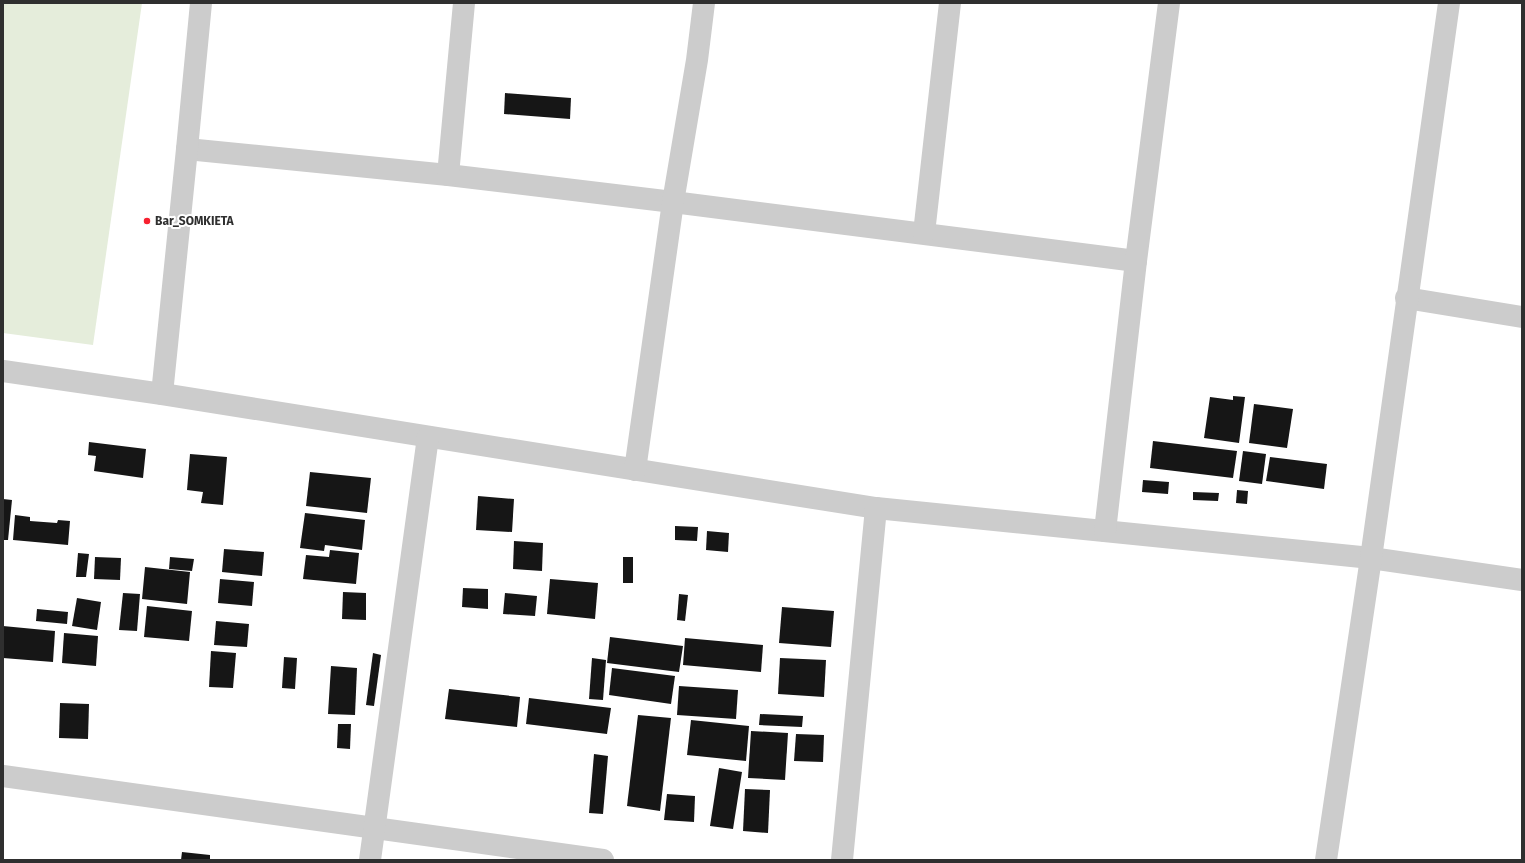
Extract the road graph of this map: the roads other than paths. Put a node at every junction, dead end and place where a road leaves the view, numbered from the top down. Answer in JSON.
{"nodes":[{"id":1,"x":201,"y":3,"type":"edge"},
{"id":2,"x":464,"y":3,"type":"edge"},
{"id":3,"x":704,"y":3,"type":"edge"},
{"id":4,"x":950,"y":3,"type":"edge"},
{"id":5,"x":1169,"y":3,"type":"edge"},
{"id":6,"x":1449,"y":3,"type":"edge"},
{"id":7,"x":188,"y":149,"type":"junction"},
{"id":8,"x":448,"y":175,"type":"junction"},
{"id":9,"x":673,"y":202,"type":"junction"},
{"id":10,"x":924,"y":233,"type":"junction"},
{"id":11,"x":1136,"y":260,"type":"junction"},
{"id":12,"x":1406,"y":298,"type":"junction"},
{"id":13,"x":1522,"y":317,"type":"edge"},
{"id":14,"x":3,"y":371,"type":"edge"},
{"id":15,"x":162,"y":394,"type":"junction"},
{"id":16,"x":428,"y":437,"type":"junction"},
{"id":17,"x":634,"y":470,"type":"junction"},
{"id":18,"x":876,"y":508,"type":"junction"},
{"id":19,"x":1105,"y":531,"type":"junction"},
{"id":20,"x":1371,"y":558,"type":"junction"},
{"id":21,"x":1522,"y":580,"type":"edge"},
{"id":22,"x":3,"y":776,"type":"edge"},
{"id":23,"x":375,"y":828,"type":"junction"},
{"id":24,"x":370,"y":860,"type":"edge"},
{"id":25,"x":603,"y":860,"type":"edge"},
{"id":26,"x":842,"y":860,"type":"edge"},
{"id":27,"x":1326,"y":860,"type":"edge"}],
"edges":[{"from":1,"to":7,"type":"street"},
{"from":2,"to":8,"type":"street"},
{"from":3,"to":9,"type":"street"},
{"from":4,"to":10,"type":"street"},
{"from":5,"to":11,"type":"street"},
{"from":6,"to":12,"type":"street"},
{"from":7,"to":8,"type":"street"},
{"from":7,"to":15,"type":"street"},
{"from":8,"to":9,"type":"street"},
{"from":9,"to":10,"type":"street"},
{"from":9,"to":17,"type":"street"},
{"from":10,"to":11,"type":"street"},
{"from":11,"to":19,"type":"street"},
{"from":12,"to":13,"type":"street"},
{"from":12,"to":20,"type":"street"},
{"from":14,"to":15,"type":"street"},
{"from":15,"to":16,"type":"street"},
{"from":16,"to":17,"type":"street"},
{"from":16,"to":23,"type":"street"},
{"from":17,"to":18,"type":"street"},
{"from":18,"to":19,"type":"street"},
{"from":18,"to":26,"type":"street"},
{"from":19,"to":20,"type":"street"},
{"from":20,"to":21,"type":"street"},
{"from":20,"to":27,"type":"street"},
{"from":22,"to":23,"type":"street"},
{"from":23,"to":24,"type":"street"},
{"from":23,"to":25,"type":"street"}]}
